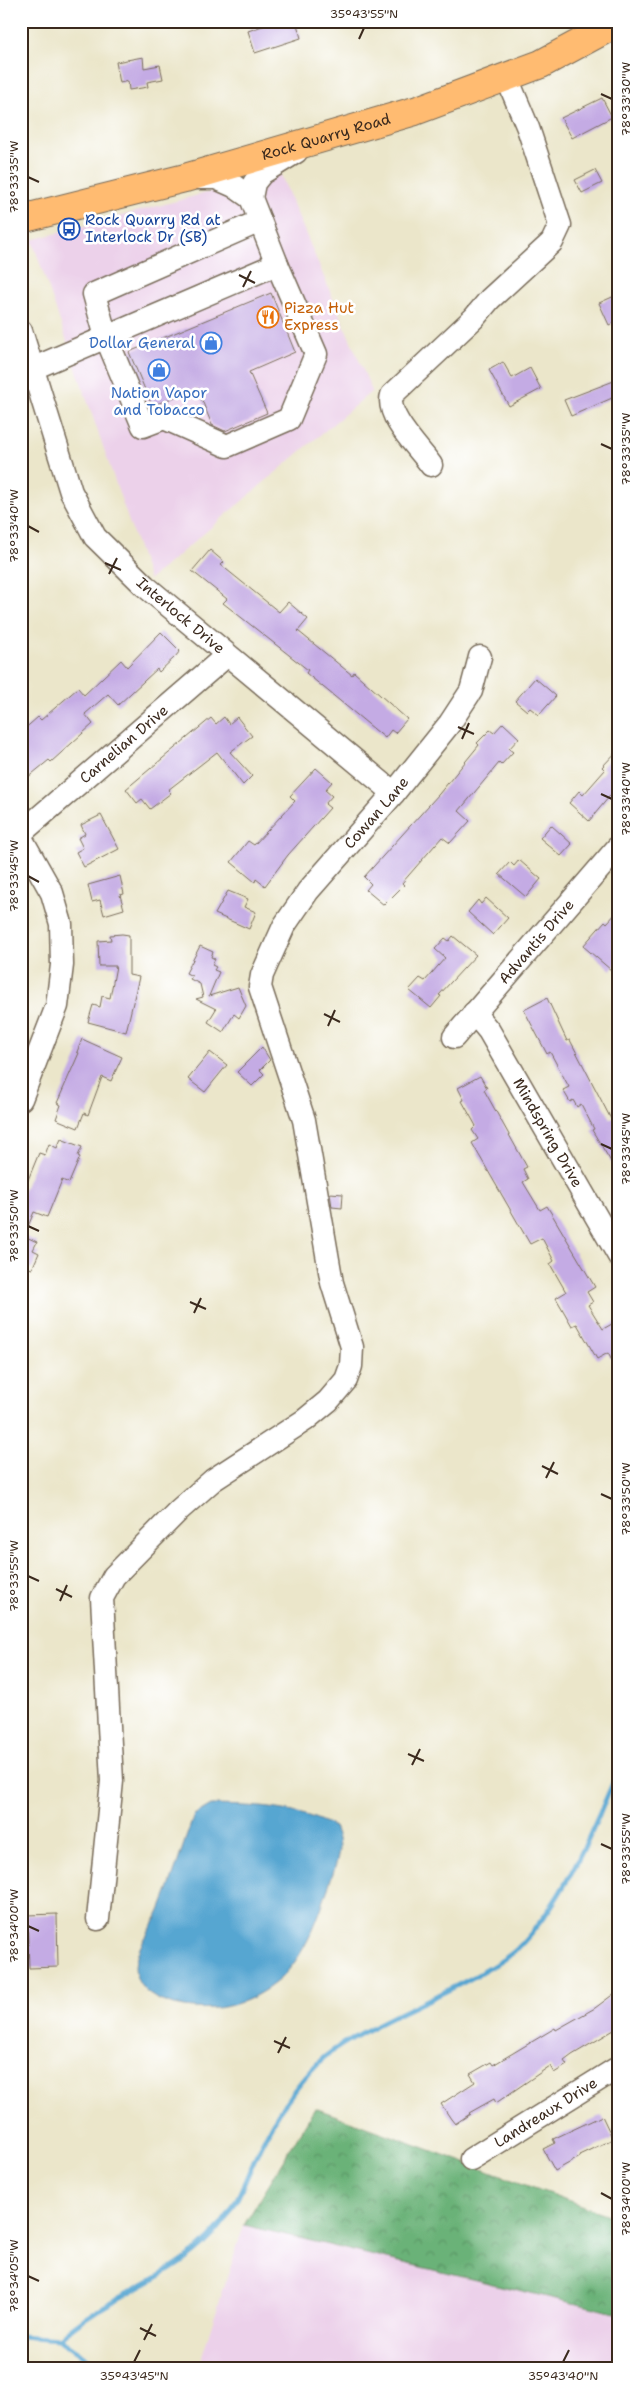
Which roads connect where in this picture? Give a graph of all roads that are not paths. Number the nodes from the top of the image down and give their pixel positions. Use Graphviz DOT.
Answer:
graph roads {
  1 [pos="619,22"];
  2 [pos="506,78"];
  3 [pos="328,135"];
  4 [pos="185,178"];
  5 [pos="251,198"];
  6 [pos="21,219"];
  7 [pos="260,220"];
  8 [pos="277,264"];
  9 [pos="21,331"];
  10 [pos="106,337"];
  11 [pos="34,368"];
  12 [pos="431,465"];
  13 [pos="226,656"];
  14 [pos="480,657"];
  15 [pos="394,793"];
  16 [pos="21,832"];
  17 [pos="21,838"];
  18 [pos="619,846"];
  19 [pos="474,1013"];
  20 [pos="454,1037"];
  21 [pos="21,1099"];
  22 [pos="619,1256"];
  23 [pos="98,1919"];
  24 [pos="619,2067"];
  25 [pos="471,2159"];
  1 -- 2 [label="main road, Rock Quarry Road"];
  2 -- 3 [label="main road, Rock Quarry Road"];
  2 -- 12 [label="street"];
  3 -- 4 [label="main road, Rock Quarry Road"];
  3 -- 5 [label="street"];
  4 -- 5 [label="street"];
  4 -- 6 [label="main road, Rock Quarry Road"];
  5 -- 7 [label="street"];
  7 -- 8 [label="street"];
  7 -- 10 [label="street"];
  8 -- 10 [label="street"];
  8 -- 10 [label="street"];
  9 -- 11 [label="street, Interlock Drive"];
  10 -- 11 [label="street"];
  11 -- 13 [label="street, Interlock Drive"];
  13 -- 15 [label="street, Interlock Drive"];
  13 -- 16 [label="street, Carnelian Drive"];
  14 -- 15 [label="street, Cowan Lane"];
  15 -- 23 [label="street, Cowan Lane"];
  17 -- 21 [label="street"];
  18 -- 19 [label="street, Advantis Drive"];
  19 -- 20 [label="street, Advantis Drive"];
  19 -- 22 [label="street, Mindspring Drive"];
  24 -- 25 [label="street, Landreaux Drive"];
}
